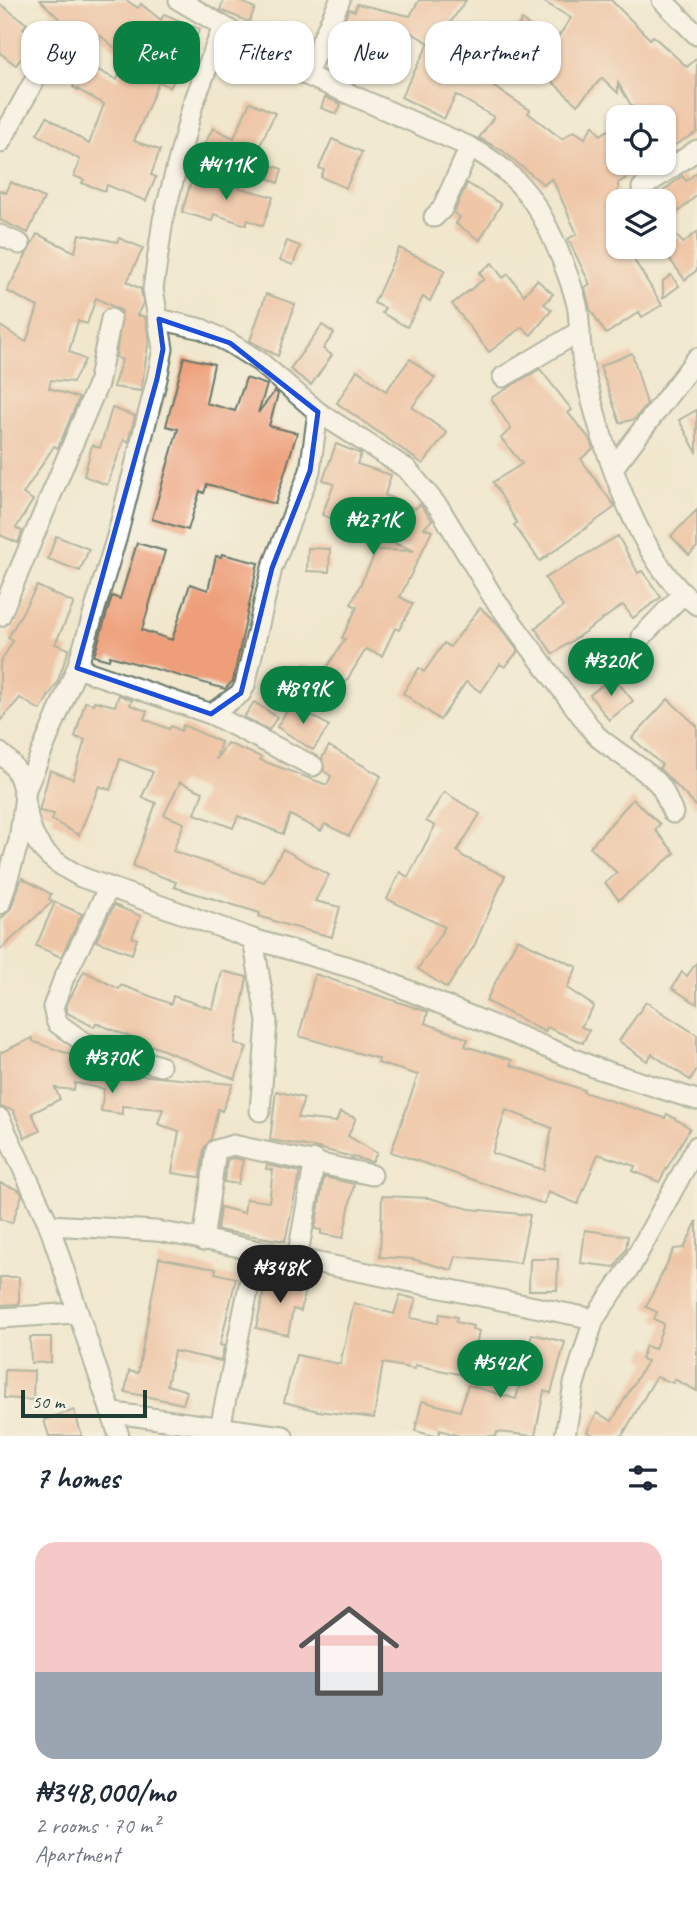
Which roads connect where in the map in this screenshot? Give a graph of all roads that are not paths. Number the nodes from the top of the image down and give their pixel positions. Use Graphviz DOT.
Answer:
graph roads {
  1 [pos="179,0"];
  2 [pos="340,0"];
  3 [pos="662,0"];
  4 [pos="207,8"];
  5 [pos="697,35"];
  6 [pos="214,50"];
  7 [pos="314,57"];
  8 [pos="314,79"];
  9 [pos="32,84"];
  10 [pos="0,143"];
  11 [pos="470,147"];
  12 [pos="697,150"];
  13 [pos="642,188"];
  14 [pos="434,217"];
  15 [pos="0,235"];
  16 [pos="20,244"];
  17 [pos="111,319"];
  18 [pos="159,319"];
  19 [pos="580,331"];
  20 [pos="697,358"];
  21 [pos="503,377"];
  22 [pos="318,412"];
  23 [pos="613,468"];
  24 [pos="690,600"];
  25 [pos="0,616"];
  26 [pos="642,636"];
  27 [pos="77,668"];
  28 [pos="211,714"];
  29 [pos="0,753"];
  30 [pos="313,766"];
  31 [pos="26,789"];
  32 [pos="673,813"];
  33 [pos="109,887"];
  34 [pos="0,904"];
  35 [pos="253,939"];
  36 [pos="160,1066"];
  37 [pos="697,1100"];
  38 [pos="260,1111"];
  39 [pos="0,1119"];
  40 [pos="697,1146"];
  41 [pos="9,1159"];
  42 [pos="315,1160"];
  43 [pos="372,1175"];
  44 [pos="49,1225"];
  45 [pos="203,1241"];
  46 [pos="256,1251"];
  47 [pos="297,1259"];
  48 [pos="76,1313"];
  49 [pos="0,1318"];
  50 [pos="594,1320"];
  51 [pos="114,1413"];
  52 [pos="220,1427"];
  53 [pos="119,1436"];
  54 [pos="283,1436"];
  55 [pos="565,1436"];
  1 -- 4 [label="street"];
  2 -- 7 [label="street"];
  3 -- 5 [label="street"];
  6 -- 18 [label="street"];
  8 -- 11 [label="street"];
  9 -- 10 [label="street"];
  11 -- 14 [label="street"];
  11 -- 19 [label="street"];
  12 -- 13 [label="street"];
  15 -- 16 [label="street"];
  17 -- 25 [label="street"];
  18 -- 22 [label="street"];
  18 -- 27 [label="street"];
  19 -- 21 [label="street"];
  19 -- 23 [label="street"];
  20 -- 23 [label="street"];
  22 -- 28 [label="street"];
  22 -- 32 [label="street"];
  23 -- 24 [label="street"];
  24 -- 26 [label="street"];
  27 -- 28 [label="street"];
  27 -- 31 [label="street"];
  28 -- 30 [label="street"];
  29 -- 31 [label="street"];
  31 -- 33 [label="street"];
  31 -- 34 [label="street"];
  33 -- 35 [label="street"];
  33 -- 36 [label="street"];
  35 -- 37 [label="street"];
  35 -- 38 [label="street"];
  39 -- 41 [label="street"];
  40 -- 50 [label="street"];
  41 -- 44 [label="street"];
  42 -- 43 [label="street"];
  42 -- 45 [label="street"];
  42 -- 47 [label="street"];
  44 -- 45 [label="street"];
  44 -- 48 [label="street"];
  45 -- 46 [label="street"];
  46 -- 47 [label="street"];
  46 -- 52 [label="street"];
  47 -- 50 [label="street"];
  48 -- 49 [label="street"];
  48 -- 51 [label="street"];
  50 -- 55 [label="street"];
  51 -- 52 [label="street"];
  51 -- 53 [label="street"];
  52 -- 54 [label="street"];
}
